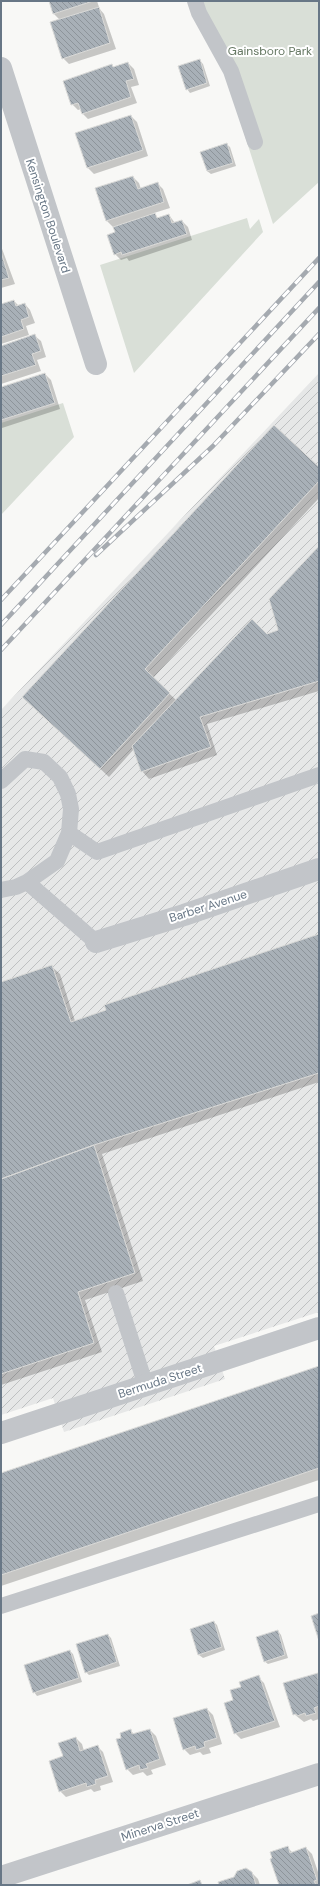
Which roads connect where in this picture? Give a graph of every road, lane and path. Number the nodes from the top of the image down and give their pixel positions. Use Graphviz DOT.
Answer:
graph roads {
  1 [pos="196,1"];
  2 [pos="1,68"];
  3 [pos="255,142"];
  4 [pos="96,364"];
  5 [pos="319,774"];
  6 [pos="1,781"];
  7 [pos="69,833"];
  8 [pos="319,869"];
  9 [pos="27,882"];
  10 [pos="1,890"];
  11 [pos="96,942"];
  12 [pos="116,1294"];
  13 [pos="319,1328"];
  14 [pos="146,1386"];
  15 [pos="1,1433"];
  16 [pos="319,1504"];
  17 [pos="1,1606"];
  18 [pos="319,1774"];
  19 [pos="1,1877"];
  1 -- 3 [label="lane"];
  2 -- 4 [label="street, Kensington Boulevard"];
  5 -- 7 [label="lane"];
  6 -- 7 [label="lane"];
  7 -- 9 [label="lane"];
  8 -- 11 [label="street, Barber Avenue"];
  9 -- 10 [label="lane"];
  9 -- 11 [label="lane"];
  12 -- 14 [label="lane"];
  13 -- 14 [label="street, Bermuda Street"];
  14 -- 15 [label="street, Bermuda Street"];
  16 -- 17 [label="lane"];
  18 -- 19 [label="street, Minerva Street"];
}
